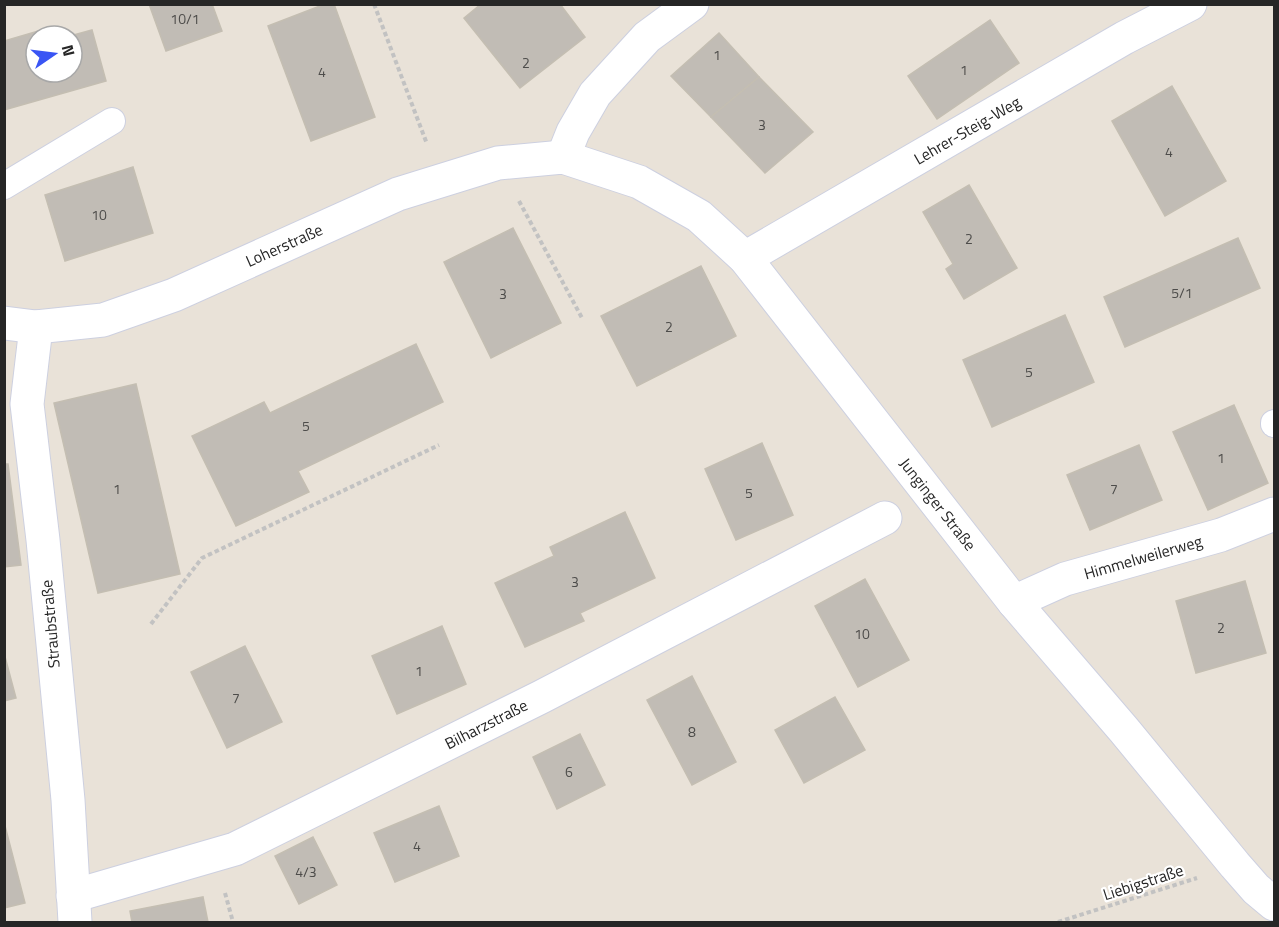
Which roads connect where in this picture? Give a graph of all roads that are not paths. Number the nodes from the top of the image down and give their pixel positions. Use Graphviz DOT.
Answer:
graph roads {
  1 [pos="692,4"];
  2 [pos="1190,4"];
  3 [pos="112,121"];
  4 [pos="563,158"];
  5 [pos="4,186"];
  6 [pos="745,258"];
  7 [pos="20,325"];
  8 [pos="1275,514"];
  9 [pos="885,518"];
  10 [pos="1014,602"];
  11 [pos="1275,904"];
  12 [pos="74,909"];
  1 -- 4 [label="street"];
  2 -- 6 [label="street, Lehrer-Steig-Weg"];
  3 -- 5 [label="lane"];
  4 -- 6 [label="street, Junginger Straße"];
  4 -- 7 [label="street, Loherstraße"];
  6 -- 10 [label="street, Junginger Straße"];
  7 -- 12 [label="street, Straubstraße"];
  8 -- 10 [label="street, Himmelweilerweg"];
  9 -- 12 [label="street, Bilharzstraße"];
  10 -- 11 [label="street, Junginger Straße"];
}
